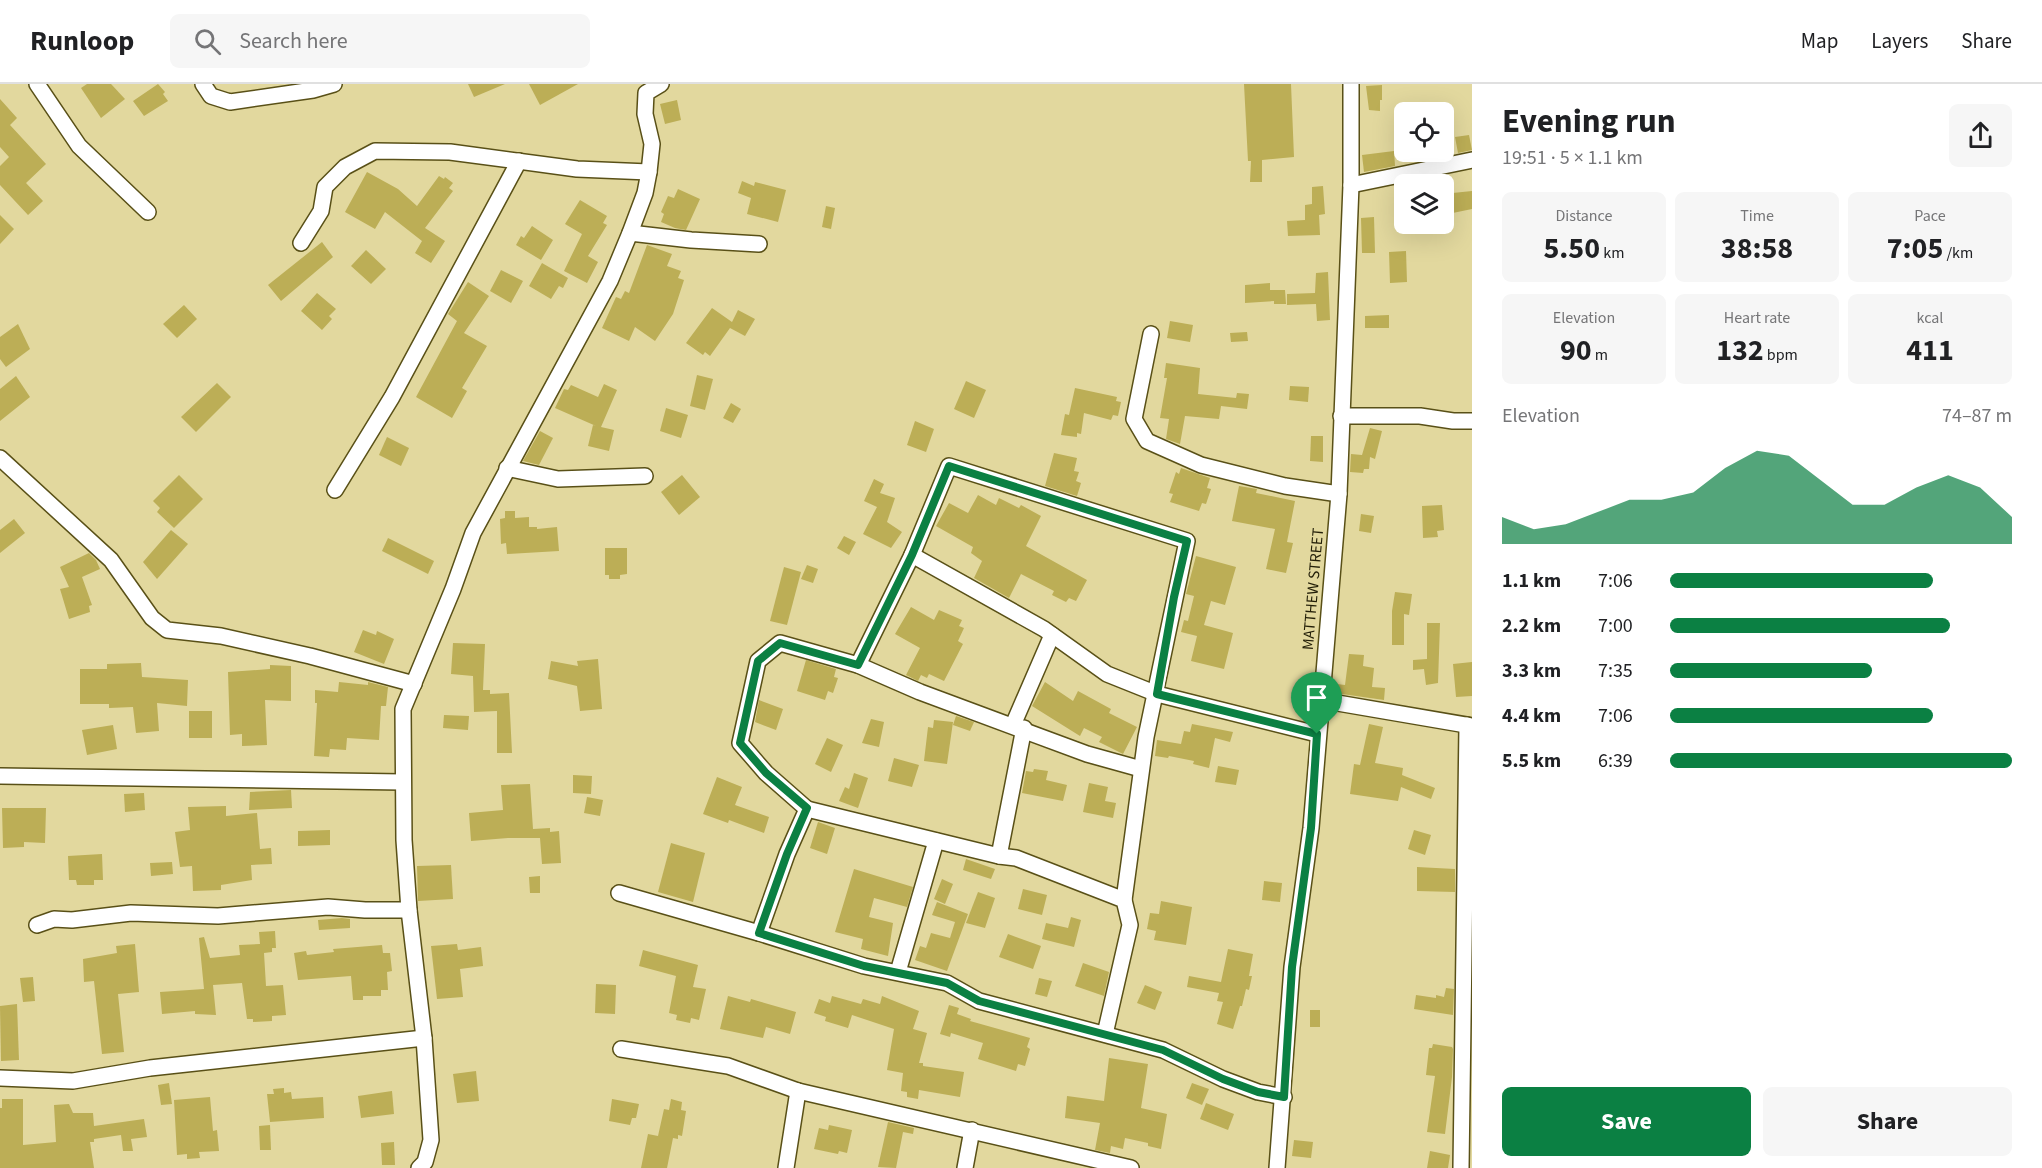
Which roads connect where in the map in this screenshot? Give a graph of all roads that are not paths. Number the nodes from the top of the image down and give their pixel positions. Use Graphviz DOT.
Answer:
graph roads {
  1 [pos="37,84"];
  2 [pos="203,84"];
  3 [pos="334,84"];
  4 [pos="661,84"];
  5 [pos="1351,84"];
  6 [pos="1472,160"];
  7 [pos="519,161"];
  8 [pos="649,172"];
  9 [pos="1351,185"];
  10 [pos="148,212"];
  11 [pos="630,232"];
  12 [pos="301,243"];
  13 [pos="759,244"];
  14 [pos="1150,334"];
  15 [pos="1341,416"];
  16 [pos="1472,421"];
  17 [pos="0,458"];
  18 [pos="507,468"];
  19 [pos="645,476"];
  20 [pos="335,490"];
  21 [pos="1339,494"];
  22 [pos="912,555"];
  23 [pos="1052,635"];
  24 [pos="858,665"];
  25 [pos="414,684"];
  26 [pos="1157,694"];
  27 [pos="1320,700"];
  28 [pos="1470,725"];
  29 [pos="1018,726"];
  30 [pos="1317,734"];
  31 [pos="1141,769"];
  32 [pos="0,776"];
  33 [pos="402,782"];
  34 [pos="807,808"];
  35 [pos="936,841"];
  36 [pos="999,856"];
  37 [pos="619,893"];
  38 [pos="1124,900"];
  39 [pos="409,910"];
  40 [pos="37,925"];
  41 [pos="759,933"];
  42 [pos="898,972"];
  43 [pos="1106,1034"];
  44 [pos="424,1038"];
  45 [pos="621,1049"];
  46 [pos="0,1078"];
  47 [pos="798,1091"];
  48 [pos="1284,1097"];
  49 [pos="972,1130"];
  50 [pos="1125,1167"];
  51 [pos="419,1168"];
  52 [pos="786,1168"];
  53 [pos="965,1168"];
  54 [pos="1277,1168"];
  55 [pos="1461,1168"];
  1 -- 10 [label="street"];
  2 -- 3 [label="street"];
  4 -- 8 [label="street"];
  5 -- 9 [label="street, MATTHEW STREET"];
  6 -- 9 [label="street"];
  7 -- 8 [label="street"];
  7 -- 12 [label="street"];
  7 -- 20 [label="street"];
  8 -- 11 [label="street"];
  9 -- 15 [label="street, MATTHEW STREET"];
  11 -- 13 [label="street"];
  11 -- 18 [label="street"];
  14 -- 21 [label="street"];
  15 -- 16 [label="street"];
  15 -- 21 [label="street, MATTHEW STREET"];
  17 -- 25 [label="street"];
  18 -- 19 [label="street"];
  18 -- 25 [label="street"];
  21 -- 27 [label="street, MATTHEW STREET"];
  22 -- 23 [label="street"];
  22 -- 24 [label="street"];
  22 -- 26 [label="street"];
  23 -- 26 [label="street"];
  23 -- 29 [label="street"];
  24 -- 29 [label="street"];
  24 -- 34 [label="street"];
  25 -- 33 [label="street"];
  26 -- 30 [label="street"];
  26 -- 31 [label="street"];
  27 -- 28 [label="street"];
  27 -- 30 [label="street, MATTHEW STREET"];
  28 -- 55 [label="street"];
  29 -- 31 [label="street"];
  29 -- 36 [label="street"];
  30 -- 48 [label="street, MATTHEW STREET"];
  31 -- 38 [label="street"];
  32 -- 33 [label="street"];
  33 -- 39 [label="street"];
  34 -- 35 [label="street"];
  34 -- 41 [label="street"];
  35 -- 36 [label="street"];
  35 -- 42 [label="street"];
  36 -- 38 [label="street"];
  37 -- 41 [label="street"];
  38 -- 43 [label="street"];
  39 -- 40 [label="street"];
  39 -- 44 [label="street"];
  41 -- 42 [label="street"];
  42 -- 43 [label="street"];
  43 -- 48 [label="street"];
  44 -- 46 [label="street"];
  44 -- 51 [label="street"];
  45 -- 47 [label="street"];
  47 -- 49 [label="street"];
  47 -- 52 [label="street"];
  48 -- 54 [label="street, MATTHEW STREET"];
  49 -- 50 [label="street"];
  49 -- 53 [label="street"];
}
